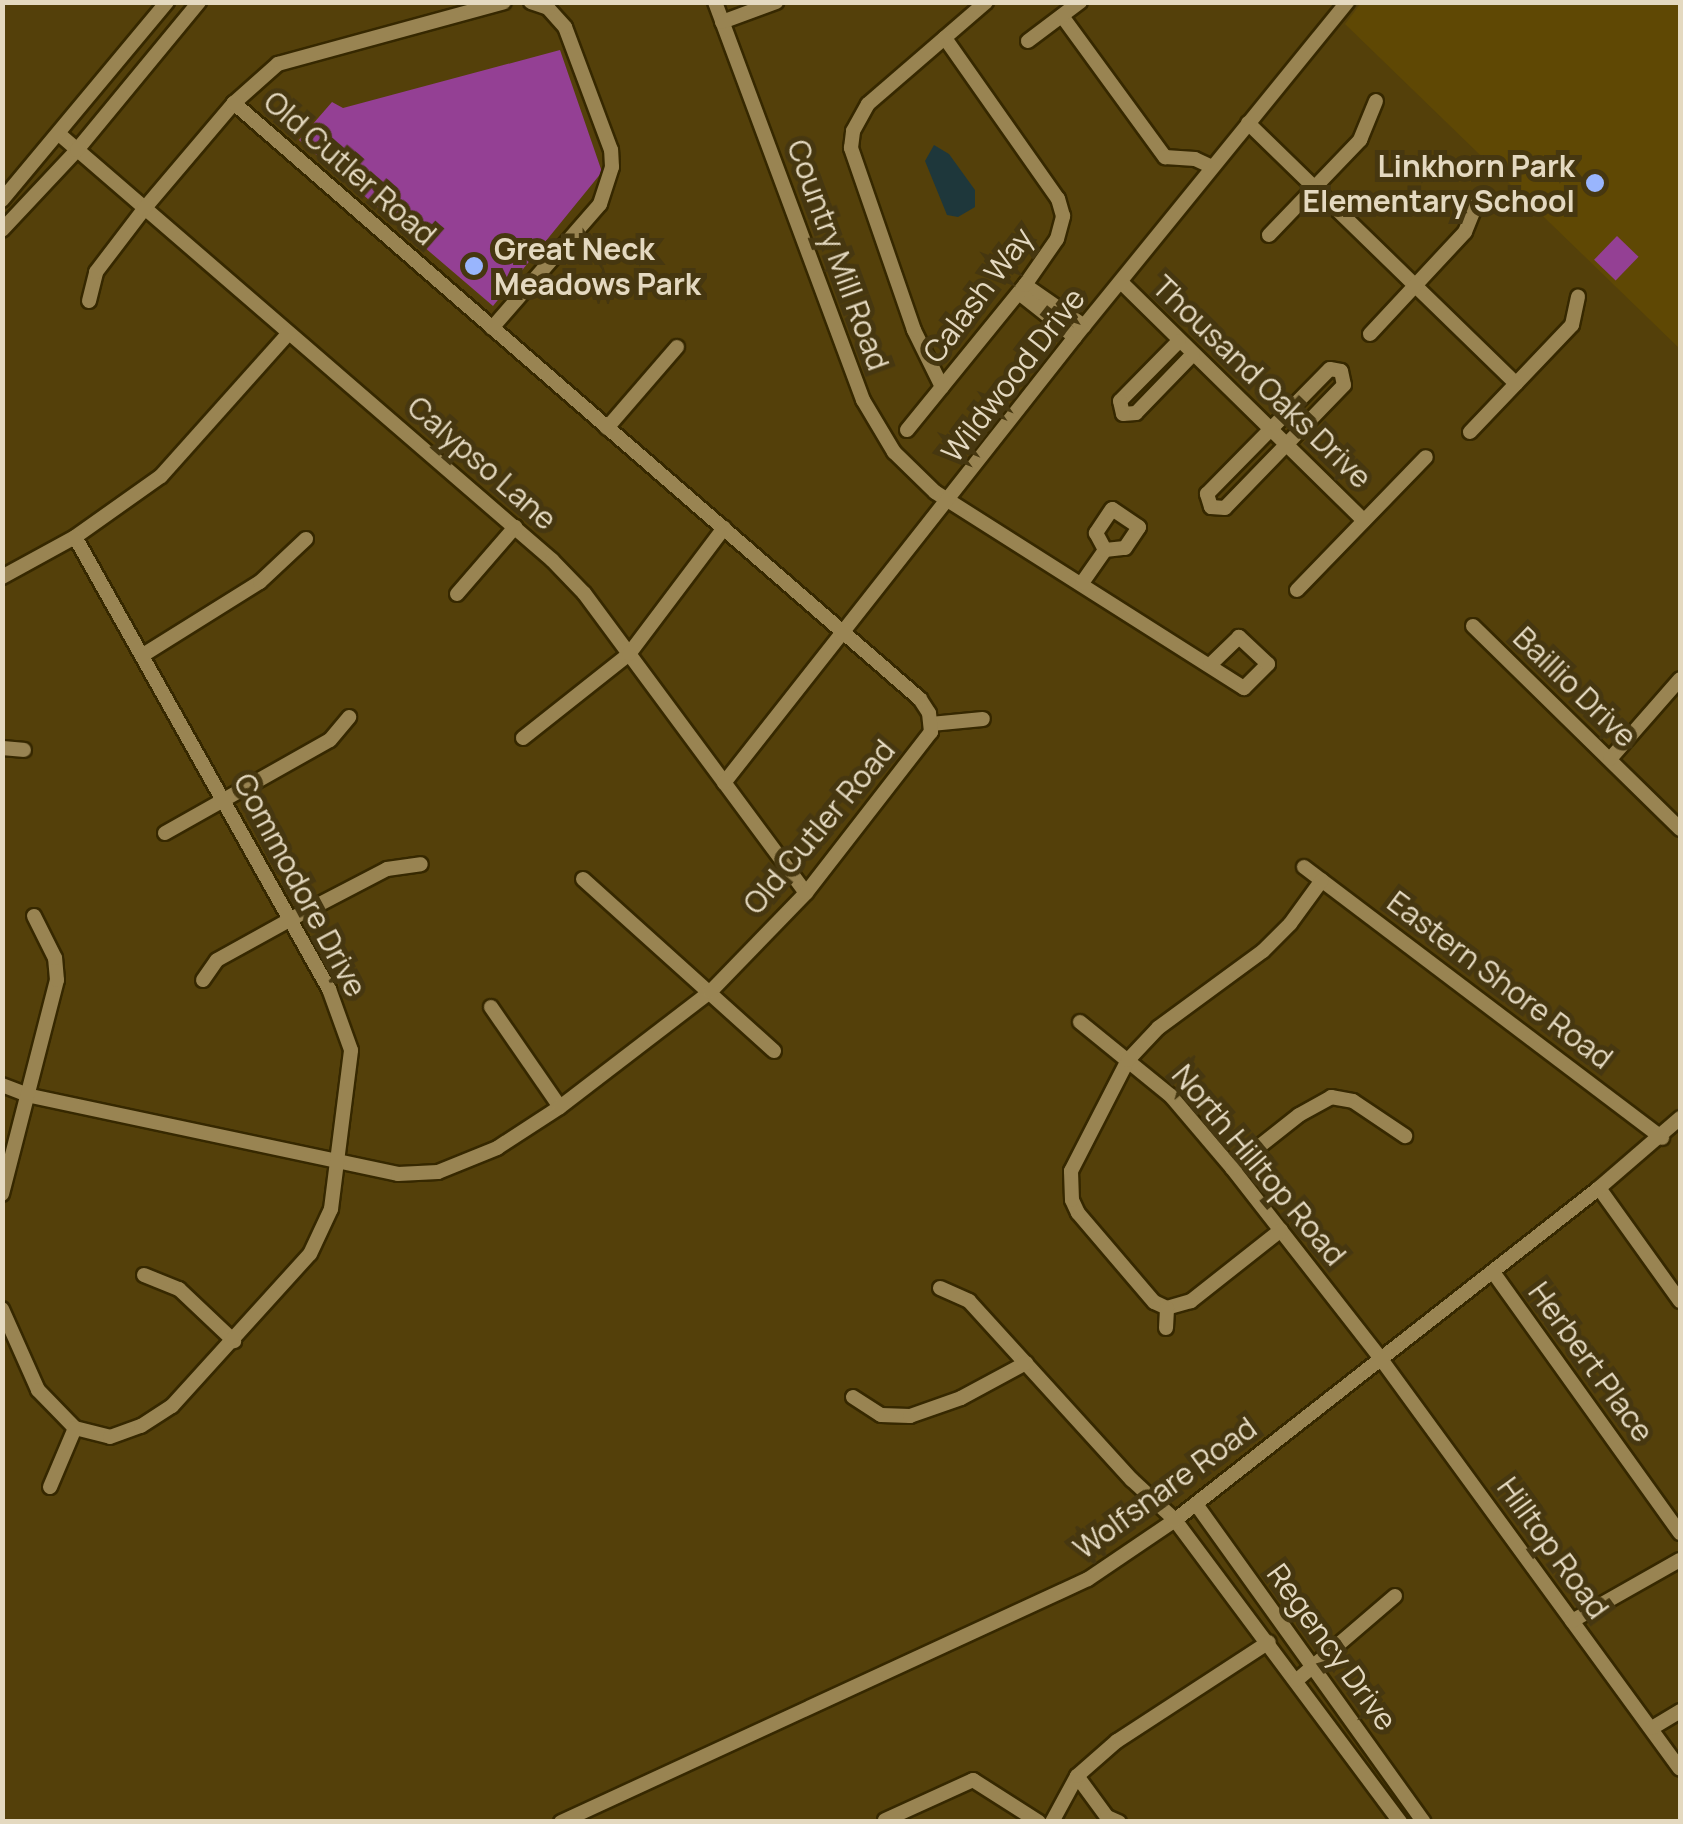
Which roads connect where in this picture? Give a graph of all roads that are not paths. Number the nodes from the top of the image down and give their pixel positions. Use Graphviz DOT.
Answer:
graph roads {
  1 [pos="167,2"];
  2 [pos="199,2"];
  3 [pos="504,2"];
  4 [pos="531,2"];
  5 [pos="716,2"];
  6 [pos="776,2"];
  7 [pos="986,2"];
  8 [pos="1080,2"];
  9 [pos="1347,2"];
  10 [pos="1062,16"];
  11 [pos="722,22"];
  12 [pos="945,38"];
  13 [pos="1028,41"];
  14 [pos="1376,101"];
  15 [pos="234,103"];
  16 [pos="1248,124"];
  17 [pos="58,134"];
  18 [pos="78,150"];
  19 [pos="1212,168"];
  20 [pos="1316,187"];
  21 [pos="1479,198"];
  22 [pos="2,200"];
  23 [pos="144,209"];
  24 [pos="2,230"];
  25 [pos="1270,235"];
  26 [pos="1122,283"];
  27 [pos="1417,285"];
  28 [pos="1022,289"];
  29 [pos="1578,297"];
  30 [pos="89,302"];
  31 [pos="492,328"];
  32 [pos="1079,332"];
  33 [pos="288,334"];
  34 [pos="1370,334"];
  35 [pos="1180,341"];
  36 [pos="677,347"];
  37 [pos="1193,354"];
  38 [pos="1516,384"];
  39 [pos="942,387"];
  40 [pos="607,428"];
  41 [pos="1271,429"];
  42 [pos="908,430"];
  43 [pos="1470,432"];
  44 [pos="1287,444"];
  45 [pos="1426,457"];
  46 [pos="948,501"];
  47 [pos="1364,521"];
  48 [pos="515,528"];
  49 [pos="724,528"];
  50 [pos="75,538"];
  51 [pos="306,539"];
  52 [pos="1105,550"];
  53 [pos="2,577"];
  54 [pos="1082,582"];
  55 [pos="1297,590"];
  56 [pos="457,594"];
  57 [pos="1474,626"];
  58 [pos="843,632"];
  59 [pos="629,654"];
  60 [pos="144,655"];
  61 [pos="1210,665"];
  62 [pos="1680,679"];
  63 [pos="349,717"];
  64 [pos="983,719"];
  65 [pos="931,724"];
  66 [pos="523,738"];
  67 [pos="2,748"];
  68 [pos="24,750"];
  69 [pos="1610,759"];
  70 [pos="724,783"];
  71 [pos="224,800"];
  72 [pos="1680,830"];
  73 [pos="165,834"];
  74 [pos="422,864"];
  75 [pos="1304,867"];
  76 [pos="583,879"];
  77 [pos="1322,880"];
  78 [pos="806,894"];
  79 [pos="34,916"];
  80 [pos="290,919"];
  81 [pos="203,980"];
  82 [pos="710,992"];
  83 [pos="491,1007"];
  84 [pos="1080,1022"];
  85 [pos="774,1050"];
  86 [pos="1128,1060"];
  87 [pos="2,1085"];
  88 [pos="31,1096"];
  89 [pos="560,1107"];
  90 [pos="1680,1118"];
  91 [pos="1404,1136"];
  92 [pos="1662,1138"];
  93 [pos="340,1162"];
  94 [pos="1232,1168"];
  95 [pos="1599,1188"];
  96 [pos="2,1194"];
  97 [pos="1281,1230"];
  98 [pos="1493,1272"];
  99 [pos="144,1275"];
  100 [pos="940,1288"];
  101 [pos="1680,1300"];
  102 [pos="1167,1308"];
  103 [pos="2,1309"];
  104 [pos="1166,1328"];
  105 [pos="234,1341"];
  106 [pos="1381,1359"];
  107 [pos="1026,1364"];
  108 [pos="853,1397"];
  109 [pos="75,1428"];
  110 [pos="50,1486"];
  111 [pos="1196,1504"];
  112 [pos="1175,1520"];
  113 [pos="1680,1533"];
  114 [pos="1680,1560"];
  115 [pos="1395,1596"];
  116 [pos="1278,1618"];
  117 [pos="1572,1622"];
  118 [pos="1265,1636"];
  119 [pos="1314,1668"];
  120 [pos="1296,1680"];
  121 [pos="1680,1711"];
  122 [pos="1652,1728"];
  123 [pos="1680,1768"];
  124 [pos="1077,1776"];
  125 [pos="1400,1788"];
  126 [pos="1384,1799"];
  127 [pos="886,1820"];
  128 [pos="562,1822"];
  129 [pos="1039,1822"];
  130 [pos="1052,1822"];
  131 [pos="1119,1822"];
  132 [pos="1400,1822"];
  133 [pos="1424,1822"];
  1 -- 17 [label="street"];
  2 -- 18 [label="street"];
  3 -- 15 [label="street"];
  4 -- 31 [label="street"];
  5 -- 11 [label="street, Country Mill Road"];
  6 -- 11 [label="street"];
  7 -- 12 [label="street"];
  8 -- 10 [label="street"];
  9 -- 16 [label="street, Wildwood Drive"];
  10 -- 13 [label="street"];
  10 -- 19 [label="street"];
  11 -- 46 [label="street, Country Mill Road"];
  12 -- 28 [label="street, Calash Way"];
  12 -- 39 [label="street"];
  14 -- 20 [label="street"];
  15 -- 23 [label="street"];
  15 -- 31 [label="street, Old Cutler Road"];
  16 -- 19 [label="street, Wildwood Drive"];
  16 -- 20 [label="street"];
  17 -- 18 [label="street, Calypso Lane"];
  17 -- 22 [label="street"];
  18 -- 23 [label="street, Calypso Lane"];
  18 -- 24 [label="street"];
  19 -- 26 [label="street, Wildwood Drive"];
  20 -- 25 [label="street"];
  20 -- 27 [label="street"];
  21 -- 27 [label="street"];
  23 -- 30 [label="street"];
  23 -- 33 [label="street, Calypso Lane"];
  26 -- 32 [label="street, Wildwood Drive"];
  26 -- 35 [label="street, Thousand Oaks Drive"];
  27 -- 34 [label="street"];
  27 -- 38 [label="street"];
  28 -- 32 [label="street"];
  28 -- 39 [label="street, Calash Way"];
  29 -- 38 [label="street"];
  31 -- 40 [label="street, Old Cutler Road"];
  32 -- 46 [label="street, Wildwood Drive"];
  33 -- 48 [label="street, Calypso Lane"];
  33 -- 50 [label="street"];
  35 -- 37 [label="street, Thousand Oaks Drive"];
  35 -- 37 [label="street"];
  36 -- 40 [label="street"];
  37 -- 41 [label="street, Thousand Oaks Drive"];
  38 -- 43 [label="street"];
  39 -- 42 [label="street, Calash Way"];
  40 -- 49 [label="street, Old Cutler Road"];
  41 -- 44 [label="street, Thousand Oaks Drive"];
  41 -- 44 [label="street"];
  41 -- 44 [label="street"];
  44 -- 47 [label="street, Thousand Oaks Drive"];
  45 -- 47 [label="street"];
  46 -- 54 [label="street, Country Mill Road"];
  46 -- 58 [label="street, Wildwood Drive"];
  47 -- 55 [label="street"];
  48 -- 56 [label="street"];
  48 -- 59 [label="street, Calypso Lane"];
  49 -- 58 [label="street, Old Cutler Road"];
  49 -- 59 [label="street"];
  50 -- 53 [label="street"];
  50 -- 60 [label="street, Commodore Drive"];
  51 -- 60 [label="street"];
  52 -- 54 [label="street"];
  54 -- 61 [label="street, Country Mill Road"];
  57 -- 69 [label="street, Baillio Drive"];
  58 -- 65 [label="street, Old Cutler Road"];
  58 -- 70 [label="street, Wildwood Drive"];
  59 -- 66 [label="street"];
  59 -- 70 [label="street, Calypso Lane"];
  60 -- 71 [label="street, Commodore Drive"];
  62 -- 69 [label="street"];
  63 -- 71 [label="street"];
  64 -- 65 [label="street"];
  65 -- 78 [label="street, Old Cutler Road"];
  67 -- 68 [label="street"];
  69 -- 72 [label="street, Baillio Drive"];
  70 -- 78 [label="street, Calypso Lane"];
  71 -- 73 [label="street"];
  71 -- 80 [label="street, Commodore Drive"];
  74 -- 80 [label="street"];
  75 -- 77 [label="street, Eastern Shore Road"];
  76 -- 82 [label="street"];
  77 -- 86 [label="street"];
  77 -- 92 [label="street, Eastern Shore Road"];
  78 -- 82 [label="street, Old Cutler Road"];
  79 -- 88 [label="street"];
  80 -- 81 [label="street"];
  80 -- 93 [label="street, Commodore Drive"];
  82 -- 85 [label="street"];
  82 -- 89 [label="street, Old Cutler Road"];
  83 -- 89 [label="street"];
  84 -- 86 [label="street, North Hilltop Road"];
  86 -- 94 [label="street, North Hilltop Road"];
  86 -- 102 [label="street"];
  87 -- 88 [label="street, Old Cutler Road"];
  88 -- 93 [label="street, Old Cutler Road"];
  88 -- 96 [label="street"];
  89 -- 93 [label="street, Old Cutler Road"];
  90 -- 92 [label="street, Wolfsnare Road"];
  91 -- 94 [label="street"];
  92 -- 95 [label="street, Wolfsnare Road"];
  93 -- 105 [label="street, Commodore Drive"];
  94 -- 97 [label="street, North Hilltop Road"];
  95 -- 98 [label="street, Wolfsnare Road"];
  95 -- 101 [label="street"];
  97 -- 102 [label="street"];
  97 -- 106 [label="street, North Hilltop Road"];
  98 -- 106 [label="street, Wolfsnare Road"];
  98 -- 113 [label="street, Herbert Place"];
  99 -- 105 [label="street"];
  100 -- 107 [label="street, Regency Drive"];
  102 -- 104 [label="street"];
  103 -- 109 [label="street"];
  105 -- 109 [label="street, Commodore Drive"];
  106 -- 111 [label="street, Wolfsnare Road"];
  106 -- 117 [label="street, Hilltop Road"];
  107 -- 108 [label="street"];
  107 -- 112 [label="street, Regency Drive"];
  109 -- 110 [label="street"];
  111 -- 112 [label="street, Wolfsnare Road"];
  111 -- 116 [label="street, Regency Drive"];
  112 -- 118 [label="street, Regency Drive"];
  112 -- 128 [label="street, Wolfsnare Road"];
  114 -- 117 [label="street"];
  115 -- 119 [label="street"];
  116 -- 118 [label="street"];
  116 -- 119 [label="street, Regency Drive"];
  117 -- 122 [label="street, Hilltop Road"];
  118 -- 120 [label="street, Regency Drive"];
  118 -- 124 [label="street"];
  119 -- 120 [label="street"];
  119 -- 125 [label="street, Regency Drive"];
  120 -- 126 [label="street, Regency Drive"];
  121 -- 122 [label="street"];
  122 -- 123 [label="street, Hilltop Road"];
  124 -- 130 [label="street"];
  124 -- 131 [label="street"];
  125 -- 126 [label="street"];
  125 -- 133 [label="street, Regency Drive"];
  126 -- 132 [label="street, Regency Drive"];
  127 -- 129 [label="street"];
}
